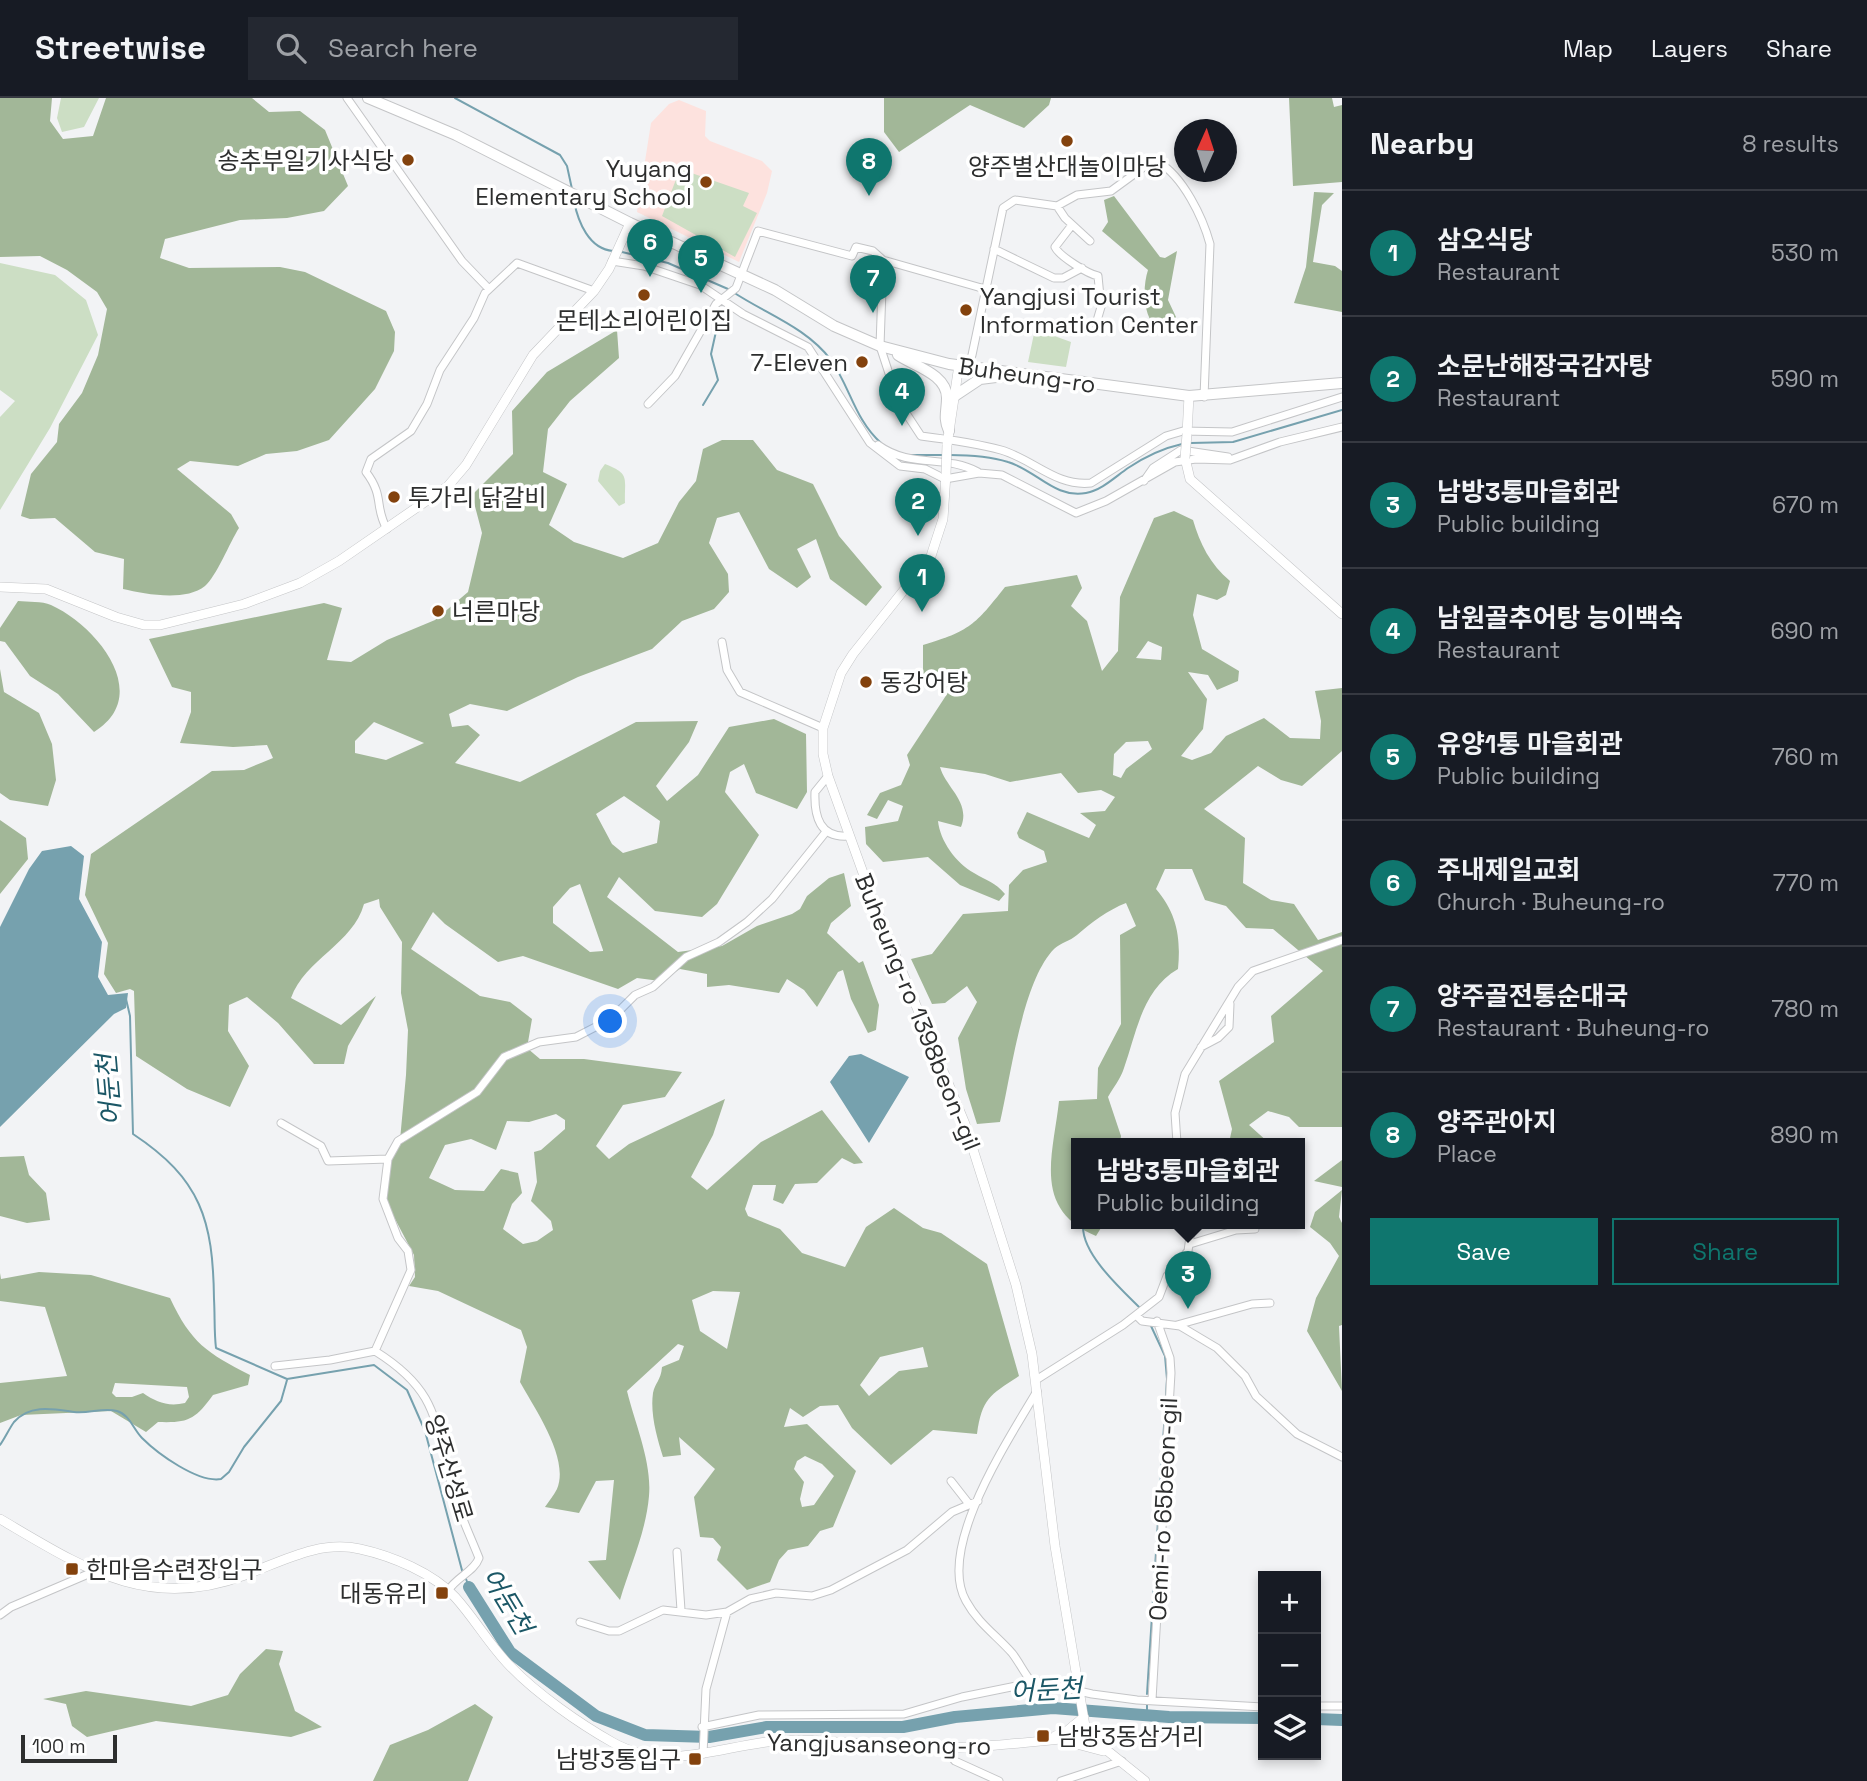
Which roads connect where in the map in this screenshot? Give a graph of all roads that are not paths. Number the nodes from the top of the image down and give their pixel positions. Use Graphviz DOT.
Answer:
graph roads {
  1 [pos="347,98"];
  2 [pos="368,98"];
  3 [pos="1058,206"];
  4 [pos="630,223"];
  5 [pos="1072,225"];
  6 [pos="1090,241"];
  7 [pos="994,249"];
  8 [pos="613,259"];
  9 [pos="883,260"];
  10 [pos="1082,268"];
  11 [pos="741,273"];
  12 [pos="489,289"];
  13 [pos="985,289"];
  14 [pos="594,291"];
  15 [pos="723,298"];
  16 [pos="1096,324"];
  17 [pos="885,348"];
  18 [pos="959,366"];
  19 [pos="1022,374"];
  20 [pos="1342,383"];
  21 [pos="953,397"];
  22 [pos="1189,397"];
  23 [pos="1205,397"];
  24 [pos="1342,397"];
  25 [pos="648,404"];
  26 [pos="1342,427"];
  27 [pos="1187,433"];
  28 [pos="948,438"];
  29 [pos="869,441"];
  30 [pos="1235,459"];
  31 [pos="1185,460"];
  32 [pos="979,472"];
  33 [pos="945,477"];
  34 [pos="1144,481"];
  35 [pos="387,529"];
  36 [pos="0,587"];
  37 [pos="1342,614"];
  38 [pos="722,642"];
  39 [pos="823,728"];
  40 [pos="828,776"];
  41 [pos="825,832"];
  42 [pos="848,836"];
  43 [pos="1342,940"];
  44 [pos="1230,1001"];
  45 [pos="1200,1047"];
  46 [pos="281,1123"];
  47 [pos="1177,1138"];
  48 [pos="388,1159"];
  49 [pos="1191,1229"];
  50 [pos="1255,1229"];
  51 [pos="1190,1244"];
  52 [pos="1270,1303"];
  53 [pos="1141,1312"];
  54 [pos="1151,1321"];
  55 [pos="1177,1326"];
  56 [pos="375,1351"];
  57 [pos="275,1366"];
  58 [pos="1036,1380"];
  59 [pos="1037,1390"];
  60 [pos="1342,1457"];
  61 [pos="951,1481"];
  62 [pos="974,1504"];
  63 [pos="0,1519"];
  64 [pos="677,1552"];
  65 [pos="93,1572"];
  66 [pos="448,1591"];
  67 [pos="681,1610"];
  68 [pos="727,1612"];
  69 [pos="0,1615"];
  70 [pos="580,1622"];
  71 [pos="1030,1680"];
  72 [pos="1081,1692"];
  73 [pos="1152,1700"];
  74 [pos="1321,1706"];
  75 [pos="1342,1706"];
  76 [pos="1258,1707"];
  77 [pos="1083,1717"];
  78 [pos="702,1727"];
  79 [pos="1092,1737"];
  80 [pos="1043,1740"];
  81 [pos="944,1748"];
  82 [pos="703,1751"];
  83 [pos="1120,1759"];
  84 [pos="999,1781"];
  85 [pos="1061,1781"];
  86 [pos="1145,1781"];
  1 -- 12 [label="street"];
  2 -- 4 [label="main road, Buheung-ro"];
  3 -- 5 [label="street"];
  3 -- 7 [label="street"];
  3 -- 23 [label="street"];
  4 -- 8 [label="street"];
  4 -- 11 [label="main road, Buheung-ro"];
  5 -- 6 [label="street"];
  5 -- 10 [label="street"];
  7 -- 10 [label="street"];
  7 -- 13 [label="street"];
  8 -- 14 [label="street"];
  8 -- 15 [label="street"];
  9 -- 11 [label="street"];
  9 -- 13 [label="street"];
  9 -- 17 [label="street"];
  10 -- 16 [label="street"];
  11 -- 15 [label="street"];
  11 -- 17 [label="main road, Buheung-ro"];
  12 -- 14 [label="street"];
  12 -- 35 [label="street"];
  13 -- 18 [label="street"];
  14 -- 35 [label="street"];
  15 -- 25 [label="street"];
  15 -- 29 [label="street"];
  17 -- 18 [label="main road, Buheung-ro"];
  17 -- 28 [label="street"];
  17 -- 28 [label="main road"];
  18 -- 19 [label="main road, Buheung-ro"];
  18 -- 21 [label="street, Buheung-ro 1398beon-gil"];
  19 -- 21 [label="main road"];
  19 -- 22 [label="main road, Buheung-ro"];
  20 -- 23 [label="main road, Buheung-ro"];
  21 -- 28 [label="street, Buheung-ro 1398beon-gil"];
  22 -- 23 [label="main road, Buheung-ro"];
  22 -- 27 [label="street"];
  24 -- 27 [label="street"];
  26 -- 30 [label="street"];
  27 -- 28 [label="street"];
  27 -- 31 [label="street, bridge"];
  28 -- 33 [label="street, Buheung-ro 1398beon-gil, bridge"];
  29 -- 32 [label="street"];
  29 -- 33 [label="street"];
  30 -- 31 [label="street"];
  30 -- 34 [label="street"];
  31 -- 34 [label="street"];
  31 -- 37 [label="street"];
  32 -- 33 [label="street"];
  32 -- 34 [label="street"];
  33 -- 39 [label="street, Buheung-ro 1398beon-gil"];
  35 -- 36 [label="street"];
  38 -- 39 [label="street"];
  39 -- 40 [label="street, Buheung-ro 1398beon-gil"];
  40 -- 41 [label="street"];
  40 -- 42 [label="street, Buheung-ro 1398beon-gil"];
  41 -- 42 [label="street"];
  41 -- 48 [label="street"];
  42 -- 58 [label="street, Buheung-ro 1398beon-gil"];
  43 -- 44 [label="street"];
  44 -- 45 [label="street"];
  44 -- 45 [label="street"];
  45 -- 47 [label="street"];
  46 -- 48 [label="street"];
  48 -- 56 [label="street"];
  49 -- 51 [label="street"];
  50 -- 51 [label="street"];
  51 -- 53 [label="street"];
  52 -- 55 [label="street"];
  53 -- 54 [label="street"];
  53 -- 58 [label="street"];
  54 -- 55 [label="street"];
  54 -- 73 [label="street, Oemi-ro 65beon-gil"];
  55 -- 60 [label="street"];
  56 -- 57 [label="street"];
  56 -- 66 [label="street, 양주산성로"];
  58 -- 59 [label="street, Buheung-ro 1398beon-gil"];
  59 -- 62 [label="street"];
  59 -- 72 [label="street, Buheung-ro 1398beon-gil"];
  61 -- 62 [label="street"];
  62 -- 68 [label="street"];
  62 -- 71 [label="street"];
  63 -- 65 [label="street, Yangjusanseong-ro"];
  64 -- 67 [label="street"];
  65 -- 66 [label="street, Yangjusanseong-ro"];
  65 -- 69 [label="street"];
  66 -- 82 [label="street, Yangjusanseong-ro"];
  67 -- 68 [label="street"];
  67 -- 70 [label="street"];
  68 -- 78 [label="street"];
  71 -- 72 [label="street"];
  71 -- 78 [label="street"];
  72 -- 73 [label="street"];
  72 -- 77 [label="street, Buheung-ro 1398beon-gil"];
  73 -- 76 [label="street"];
  74 -- 75 [label="street"];
  77 -- 79 [label="street, Buheung-ro 1398beon-gil"];
  77 -- 80 [label="street"];
  78 -- 82 [label="street"];
  79 -- 80 [label="street, Yangjusanseong-ro"];
  79 -- 83 [label="street"];
  80 -- 81 [label="street, Yangjusanseong-ro"];
  80 -- 83 [label="street"];
  81 -- 82 [label="street, Yangjusanseong-ro"];
  81 -- 84 [label="street"];
  83 -- 85 [label="street"];
  83 -- 86 [label="street"];
}
